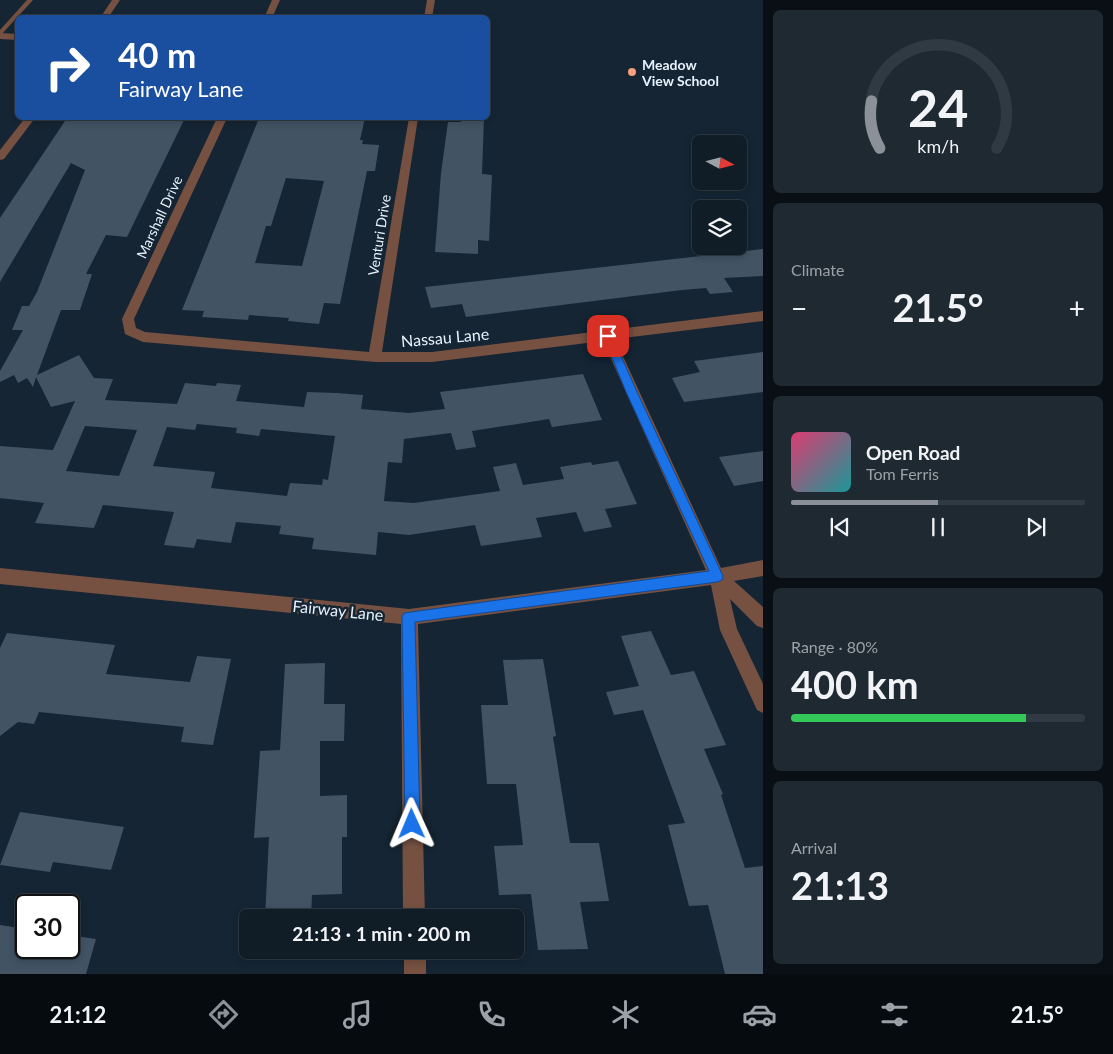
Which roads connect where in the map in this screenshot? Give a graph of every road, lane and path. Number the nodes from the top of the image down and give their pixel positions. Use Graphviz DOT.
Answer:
graph roads {
  1 [pos="30,0"];
  2 [pos="116,0"];
  3 [pos="276,0"];
  4 [pos="431,0"];
  5 [pos="17,15"];
  6 [pos="106,15"];
  7 [pos="269,15"];
  8 [pos="428,15"];
  9 [pos="15,18"];
  10 [pos="0,35"];
  11 [pos="15,37"];
  12 [pos="28,120"];
  13 [pos="221,120"];
  14 [pos="412,120"];
  15 [pos="0,157"];
  16 [pos="763,316"];
  17 [pos="130,331"];
  18 [pos="608,336"];
  19 [pos="375,357"];
  20 [pos="763,568"];
  21 [pos="0,576"];
  22 [pos="717,576"];
  23 [pos="409,617"];
  24 [pos="763,620"];
  25 [pos="763,704"];
  26 [pos="414,909"];
  27 [pos="415,959"];
  28 [pos="415,974"];
  1 -- 5 [label="lane"];
  2 -- 6 [label="street"];
  3 -- 7 [label="street"];
  4 -- 8 [label="street"];
  9 -- 10 [label="lane"];
  10 -- 11 [label="street"];
  12 -- 15 [label="street"];
  13 -- 17 [label="street, Marshall Drive"];
  14 -- 19 [label="street, Venturi Drive"];
  16 -- 18 [label="street, Nassau Lane"];
  17 -- 19 [label="street, Nassau Lane"];
  18 -- 19 [label="street, Nassau Lane"];
  18 -- 22 [label="street"];
  20 -- 22 [label="street, Fairway Lane"];
  21 -- 23 [label="street, Fairway Lane"];
  22 -- 23 [label="street, Fairway Lane"];
  22 -- 24 [label="street"];
  22 -- 25 [label="street"];
  23 -- 26 [label="street"];
  27 -- 28 [label="street"];
}
